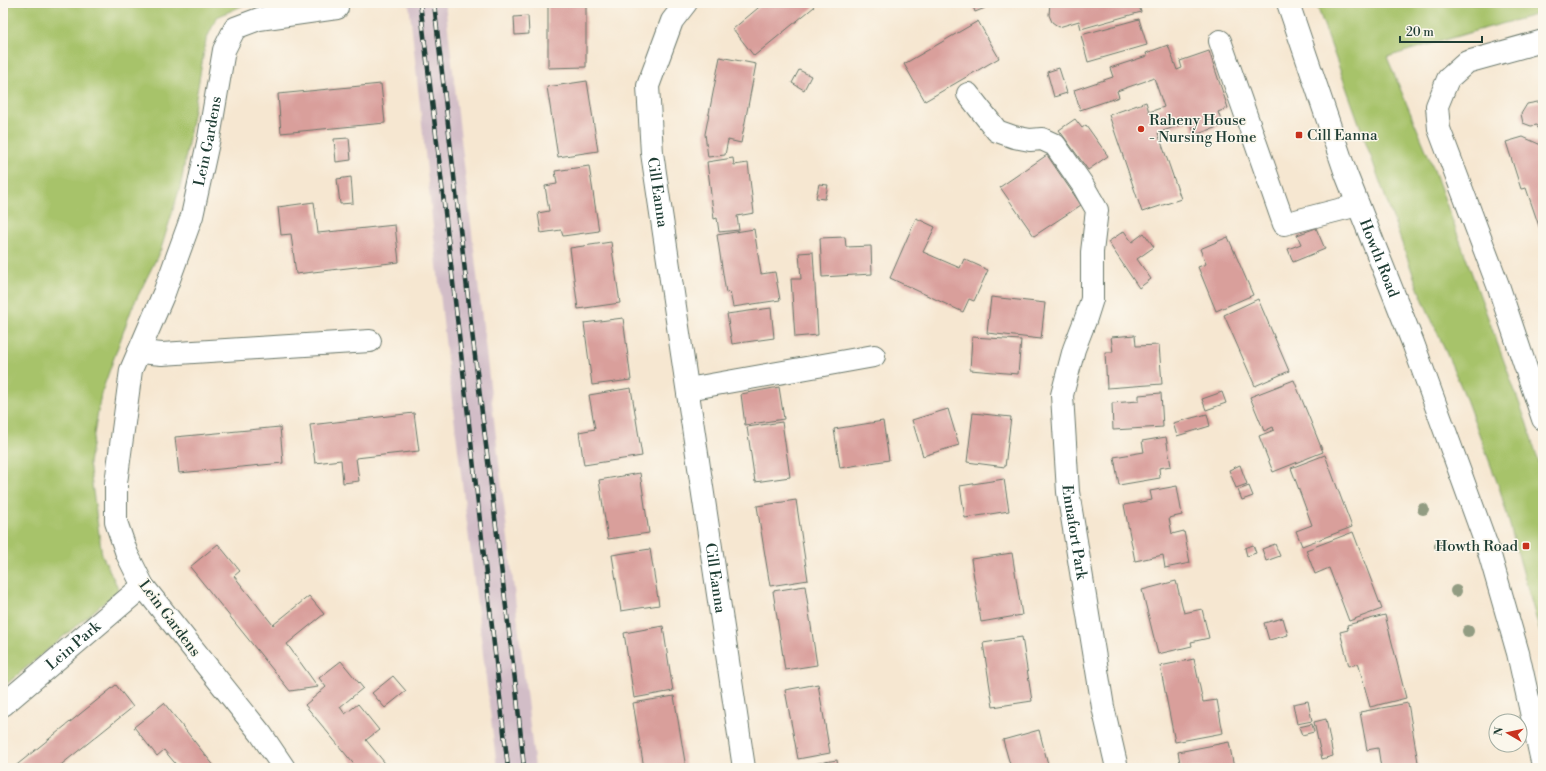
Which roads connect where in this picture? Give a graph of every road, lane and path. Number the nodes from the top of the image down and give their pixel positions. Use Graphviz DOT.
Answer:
graph roads {
  1 [pos="686,3"];
  2 [pos="1288,3"];
  3 [pos="338,8"];
  4 [pos="1220,41"];
  5 [pos="1543,41"];
  6 [pos="968,94"];
  7 [pos="1358,205"];
  8 [pos="370,341"];
  9 [pos="139,352"];
  10 [pos="874,356"];
  11 [pos="688,389"];
  12 [pos="1543,419"];
  13 [pos="144,586"];
  14 [pos="3,705"];
  15 [pos="1543,766"];
  16 [pos="284,768"];
  17 [pos="744,768"];
  18 [pos="1117,768"];
  1 -- 11 [label="street, Cill Eanna"];
  2 -- 7 [label="street, Howth Road"];
  3 -- 9 [label="street, Lein Gardens"];
  4 -- 7 [label="street"];
  5 -- 12 [label="street"];
  6 -- 18 [label="street, Ennafort Park"];
  7 -- 15 [label="street, Howth Road"];
  8 -- 9 [label="street"];
  9 -- 13 [label="street, Lein Gardens"];
  10 -- 11 [label="street"];
  11 -- 17 [label="street, Cill Eanna"];
  13 -- 14 [label="street, Lein Park"];
  13 -- 16 [label="street, Lein Gardens"];
}
